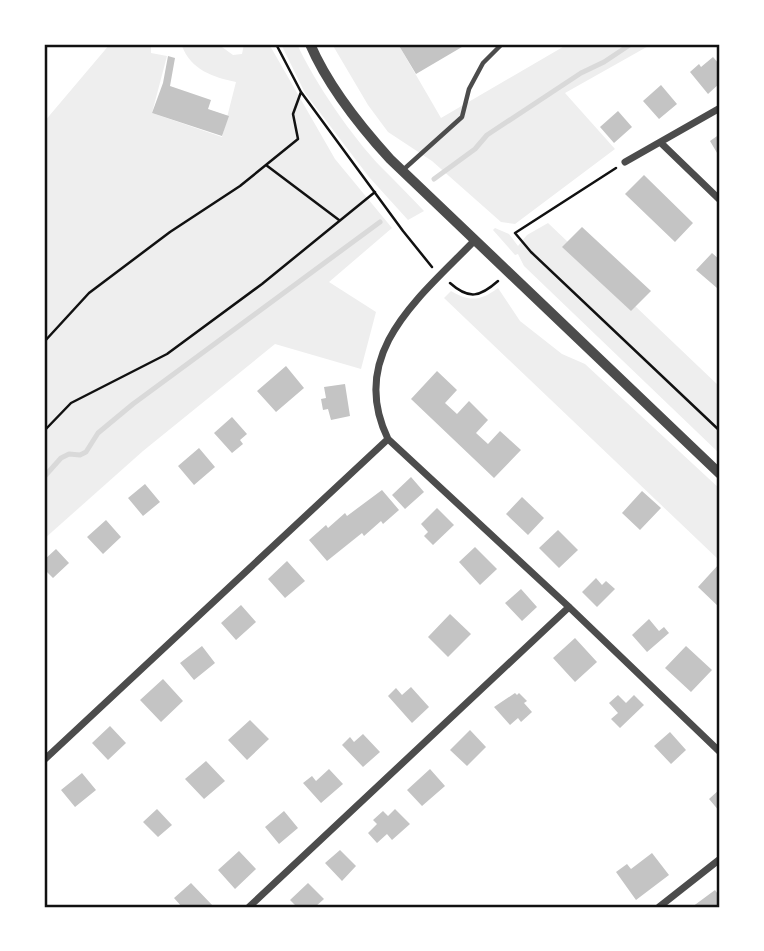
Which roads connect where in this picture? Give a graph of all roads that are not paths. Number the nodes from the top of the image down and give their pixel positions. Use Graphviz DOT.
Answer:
graph roads {
  1 [pos="310,44"];
  2 [pos="502,44"];
  3 [pos="720,108"];
  4 [pos="661,144"];
  5 [pos="625,162"];
  6 [pos="402,171"];
  7 [pos="720,201"];
  8 [pos="475,240"];
  9 [pos="388,439"];
  10 [pos="720,474"];
  11 [pos="569,607"];
  12 [pos="720,752"];
  13 [pos="44,760"];
  14 [pos="720,859"];
  15 [pos="249,907"];
  16 [pos="659,907"];
  1 -- 6 [label="street"];
  2 -- 6 [label="lane"];
  3 -- 4 [label="street"];
  4 -- 5 [label="street"];
  4 -- 7 [label="street"];
  6 -- 8 [label="street"];
  8 -- 9 [label="street"];
  8 -- 10 [label="street"];
  9 -- 11 [label="street"];
  9 -- 13 [label="street"];
  11 -- 12 [label="street"];
  11 -- 15 [label="street"];
  14 -- 16 [label="street"];
}
